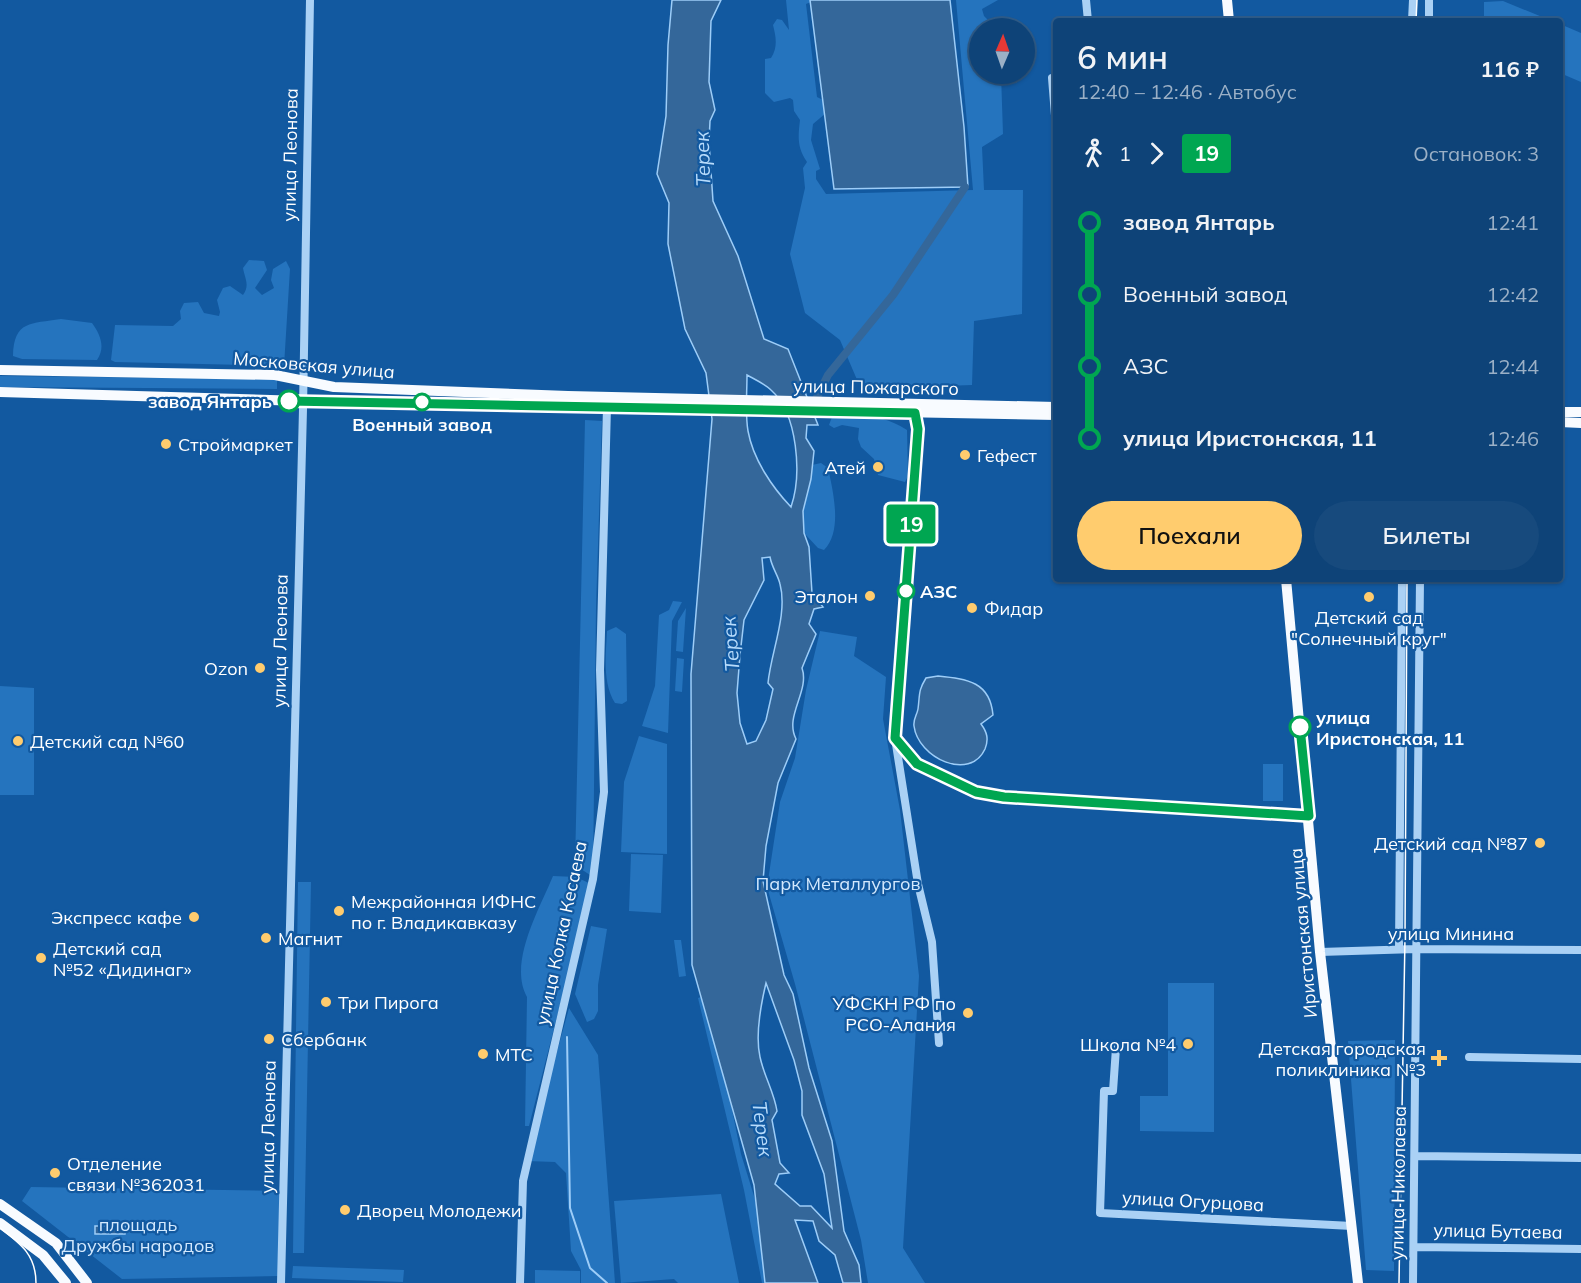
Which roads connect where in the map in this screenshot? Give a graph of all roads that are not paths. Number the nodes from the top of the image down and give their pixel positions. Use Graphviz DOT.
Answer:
graph roads {
  1 [pos="310,0"];
  2 [pos="1086,0"];
  3 [pos="1227,0"];
  4 [pos="1413,0"];
  5 [pos="1429,0"];
  6 [pos="1088,18"];
  7 [pos="1229,18"];
  8 [pos="1412,18"];
  9 [pos="1429,18"];
  10 [pos="0,370"];
  11 [pos="302,380"];
  12 [pos="0,392"];
  13 [pos="303,401"];
  14 [pos="696,404"];
  15 [pos="608,407"];
  16 [pos="856,407"];
  17 [pos="1053,407"];
  18 [pos="1563,411"];
  19 [pos="1581,412"];
  20 [pos="915,413"];
  21 [pos="1053,415"];
  22 [pos="1563,423"];
  23 [pos="1581,423"];
  24 [pos="1286,582"];
  25 [pos="1402,582"];
  26 [pos="1420,582"];
  27 [pos="895,738"];
  28 [pos="1309,816"];
  29 [pos="1399,949"];
  30 [pos="1416,949"];
  31 [pos="1581,950"];
  32 [pos="1320,952"];
  33 [pos="939,1043"];
  34 [pos="1116,1048"];
  35 [pos="1469,1057"];
  36 [pos="1581,1059"];
  37 [pos="1415,1156"];
  38 [pos="1581,1158"];
  39 [pos="0,1204"];
  40 [pos="0,1223"];
  41 [pos="1352,1226"];
  42 [pos="1414,1246"];
  43 [pos="1581,1249"];
  44 [pos="66,1283"];
  45 [pos="87,1283"];
  46 [pos="280,1283"];
  47 [pos="520,1283"];
  48 [pos="1358,1283"];
  49 [pos="1413,1283"];
  1 -- 11 [label="street, улица Леонова"];
  2 -- 6 [label="street"];
  3 -- 7 [label="main road"];
  4 -- 8 [label="street"];
  5 -- 9 [label="street"];
  10 -- 11 [label="main road, Московская улица"];
  11 -- 13 [label="street, улица Леонова"];
  11 -- 14 [label="main road, Московская улица"];
  12 -- 13 [label="main road, Московская улица"];
  13 -- 15 [label="main road, Московская улица"];
  13 -- 46 [label="street, улица Леонова"];
  14 -- 15 [label="main road, Московская улица"];
  14 -- 16 [label="main road, улица Пожарского"];
  15 -- 47 [label="street, улица Колка Кесаева"];
  16 -- 17 [label="main road, улица Пожарского"];
  16 -- 20 [label="main road, улица Пожарского"];
  18 -- 19 [label="main road"];
  20 -- 21 [label="main road, улица Пожарского"];
  20 -- 27 [label="street"];
  22 -- 23 [label="main road"];
  24 -- 28 [label="main road, Иристонская улица"];
  25 -- 29 [label="street"];
  26 -- 30 [label="street, улица Николаева"];
  27 -- 28 [label="street"];
  27 -- 33 [label="street"];
  28 -- 32 [label="main road, Иристонская улица"];
  29 -- 30 [label="street, улица Минина"];
  29 -- 32 [label="street, улица Минина"];
  30 -- 31 [label="street, улица Минина"];
  30 -- 37 [label="street, улица Николаева"];
  32 -- 41 [label="main road, Иристонская улица"];
  34 -- 41 [label="street, улица Огурцова"];
  35 -- 36 [label="street"];
  37 -- 38 [label="street"];
  37 -- 42 [label="street, улица Николаева"];
  39 -- 45 [label="main road"];
  40 -- 44 [label="main road"];
  41 -- 48 [label="main road, Иристонская улица"];
  42 -- 43 [label="street, улица Бутаева"];
  42 -- 49 [label="street, улица Николаева"];
}
